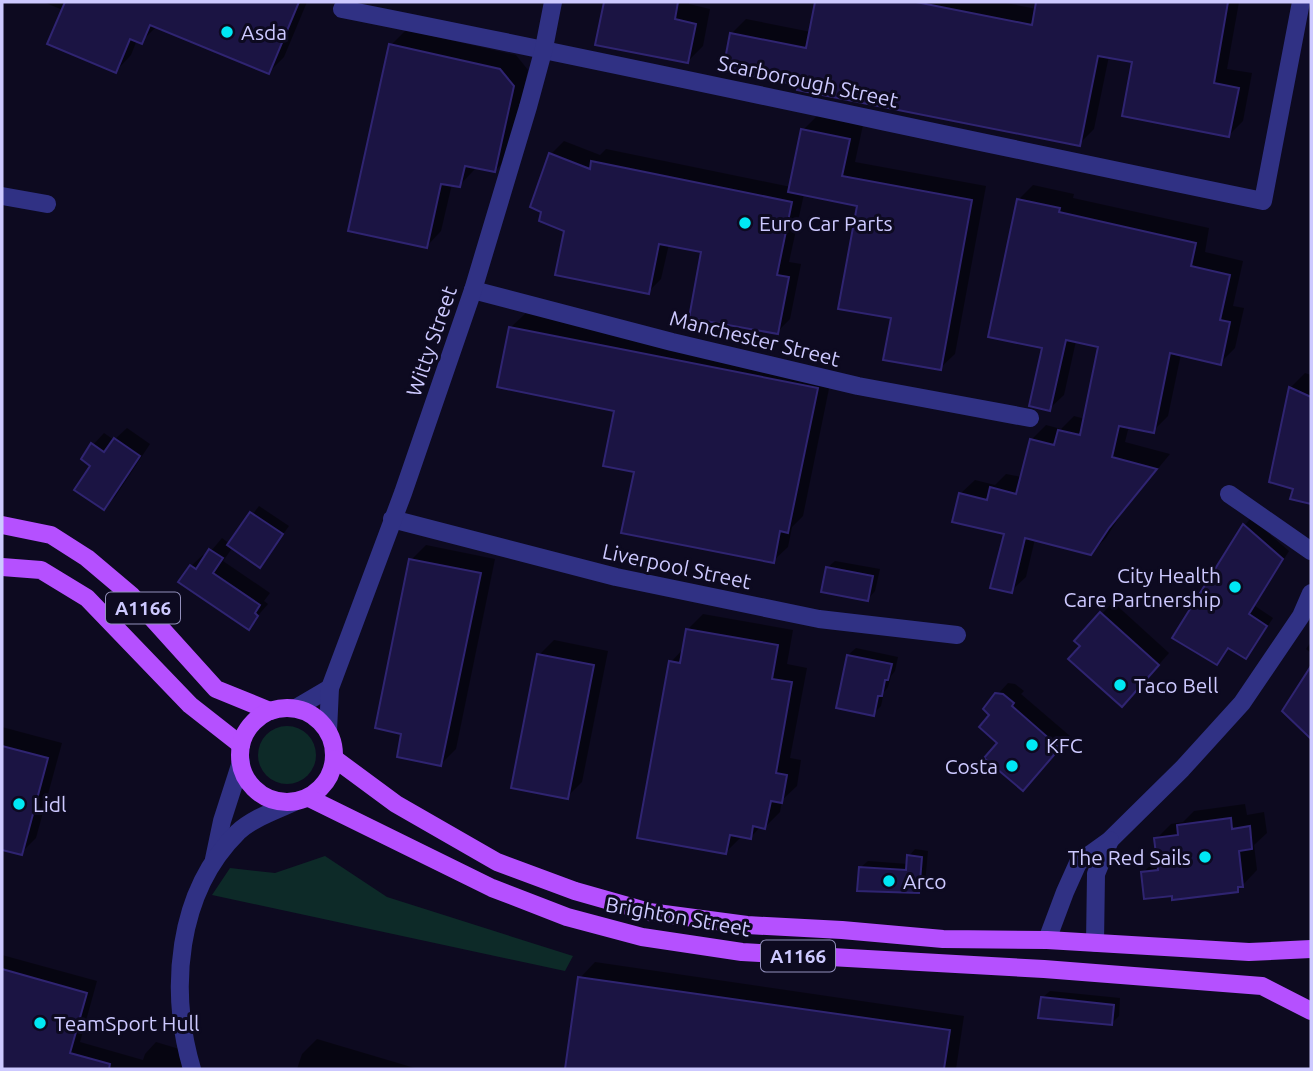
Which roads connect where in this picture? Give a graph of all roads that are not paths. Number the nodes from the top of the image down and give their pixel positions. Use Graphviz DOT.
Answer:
graph roads {
  1 [pos="553,2"];
  2 [pos="1301,2"];
  3 [pos="342,9"];
  4 [pos="544,48"];
  5 [pos="6,197"];
  6 [pos="47,204"];
  7 [pos="473,290"];
  8 [pos="1030,418"];
  9 [pos="1229,494"];
  10 [pos="393,519"];
  11 [pos="2,524"];
  12 [pos="1311,551"];
  13 [pos="2,567"];
  14 [pos="1311,593"];
  15 [pos="957,635"];
  16 [pos="330,688"];
  17 [pos="296,708"];
  18 [pos="270,711"];
  19 [pos="328,731"];
  20 [pos="241,753"];
  21 [pos="335,759"];
  22 [pos="302,800"];
  23 [pos="1110,840"];
  24 [pos="213,862"];
  25 [pos="1047,940"];
  26 [pos="1096,943"];
  27 [pos="1311,949"];
  28 [pos="1311,1011"];
  29 [pos="191,1069"];
  1 -- 4 [label="street, Witty Street"];
  2 -- 4 [label="street, Scarborough Street"];
  3 -- 4 [label="street, Scarborough Street"];
  4 -- 7 [label="street, Witty Street"];
  5 -- 6 [label="street"];
  7 -- 8 [label="street, Manchester Street"];
  7 -- 10 [label="street, Witty Street"];
  9 -- 12 [label="street"];
  10 -- 15 [label="street, Liverpool Street"];
  10 -- 16 [label="street, Witty Street"];
  11 -- 18 [label="main road, A1166"];
  13 -- 20 [label="main road, A1166"];
  14 -- 23 [label="street"];
  16 -- 17 [label="street"];
  16 -- 19 [label="street, Witty Street"];
  17 -- 18 [label="main road"];
  17 -- 19 [label="main road"];
  18 -- 20 [label="main road"];
  19 -- 21 [label="main road"];
  20 -- 22 [label="main road"];
  20 -- 24 [label="street"];
  21 -- 22 [label="main road"];
  21 -- 25 [label="main road, Brighton Street / A1166"];
  22 -- 24 [label="street"];
  22 -- 28 [label="main road, Brighton Street / A1166"];
  23 -- 25 [label="street"];
  23 -- 26 [label="street"];
  24 -- 29 [label="street"];
  25 -- 26 [label="main road, Brighton Street / A1166"];
  26 -- 27 [label="main road, Brighton Street / A1166"];
}
